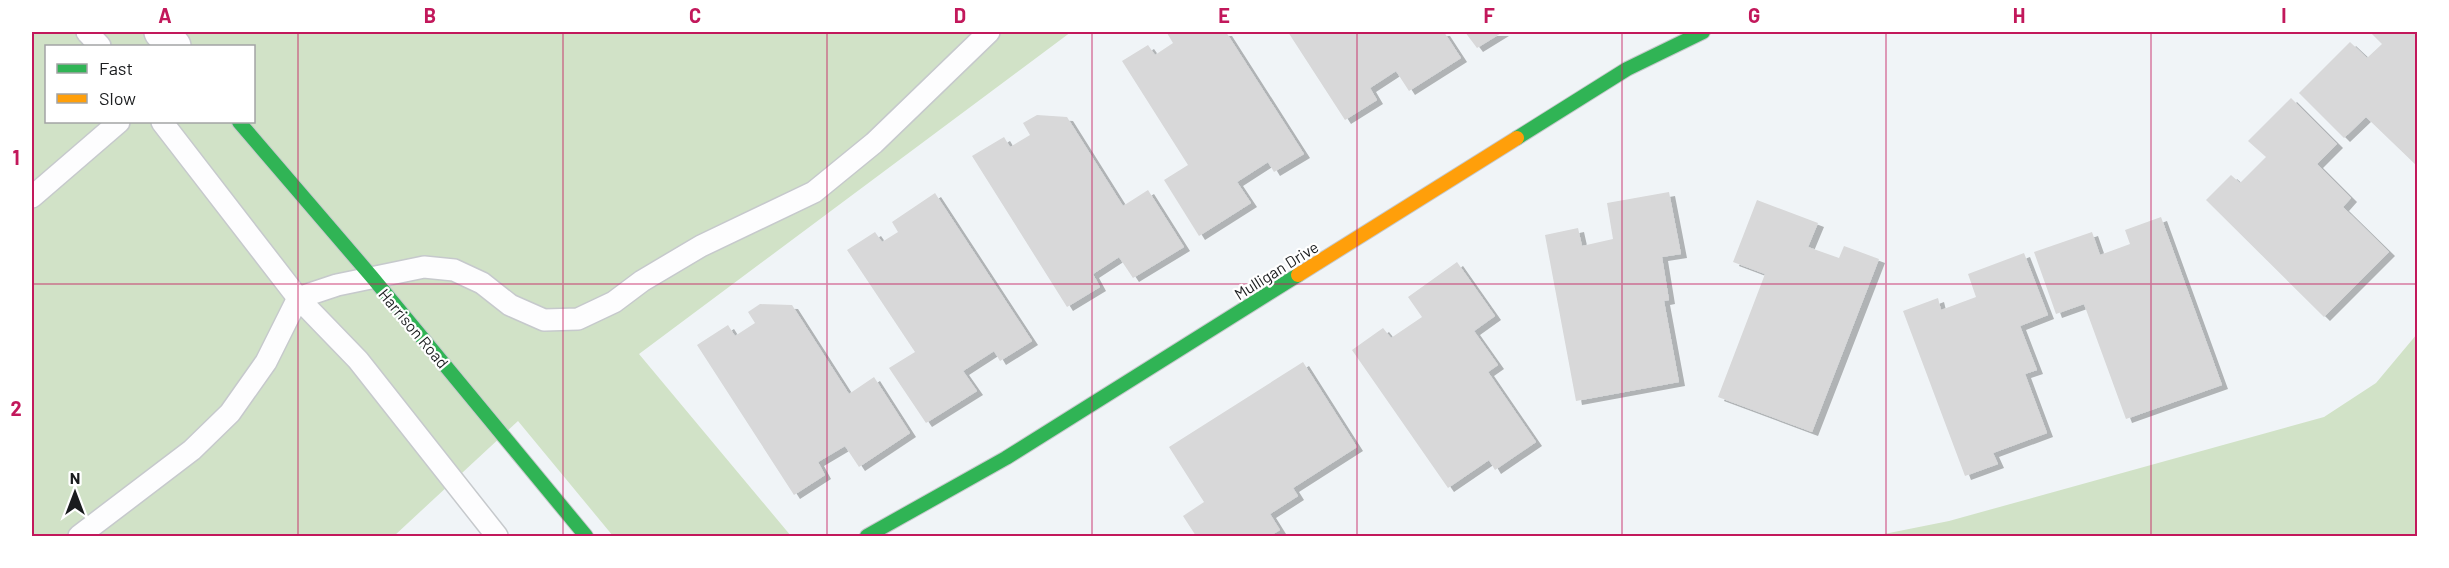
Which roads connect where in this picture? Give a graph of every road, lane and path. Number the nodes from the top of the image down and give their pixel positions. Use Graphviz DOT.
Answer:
graph roads {
  1 [pos="87,32"];
  2 [pos="989,32"];
  3 [pos="1703,32"];
  4 [pos="99,45"];
  5 [pos="118,123"];
  6 [pos="163,123"];
  7 [pos="240,123"];
  8 [pos="32,197"];
  9 [pos="372,277"];
  10 [pos="298,298"];
  11 [pos="79,537"];
  12 [pos="497,537"];
  13 [pos="586,537"];
  14 [pos="867,537"];
  1 -- 4 [label="lane"];
  2 -- 9 [label="lane"];
  3 -- 14 [label="street, Mulligan Drive"];
  5 -- 8 [label="lane"];
  6 -- 10 [label="lane"];
  7 -- 9 [label="street, Harrison Road"];
  9 -- 10 [label="lane"];
  9 -- 13 [label="street, Harrison Road"];
  10 -- 11 [label="lane"];
  10 -- 12 [label="lane"];
}
